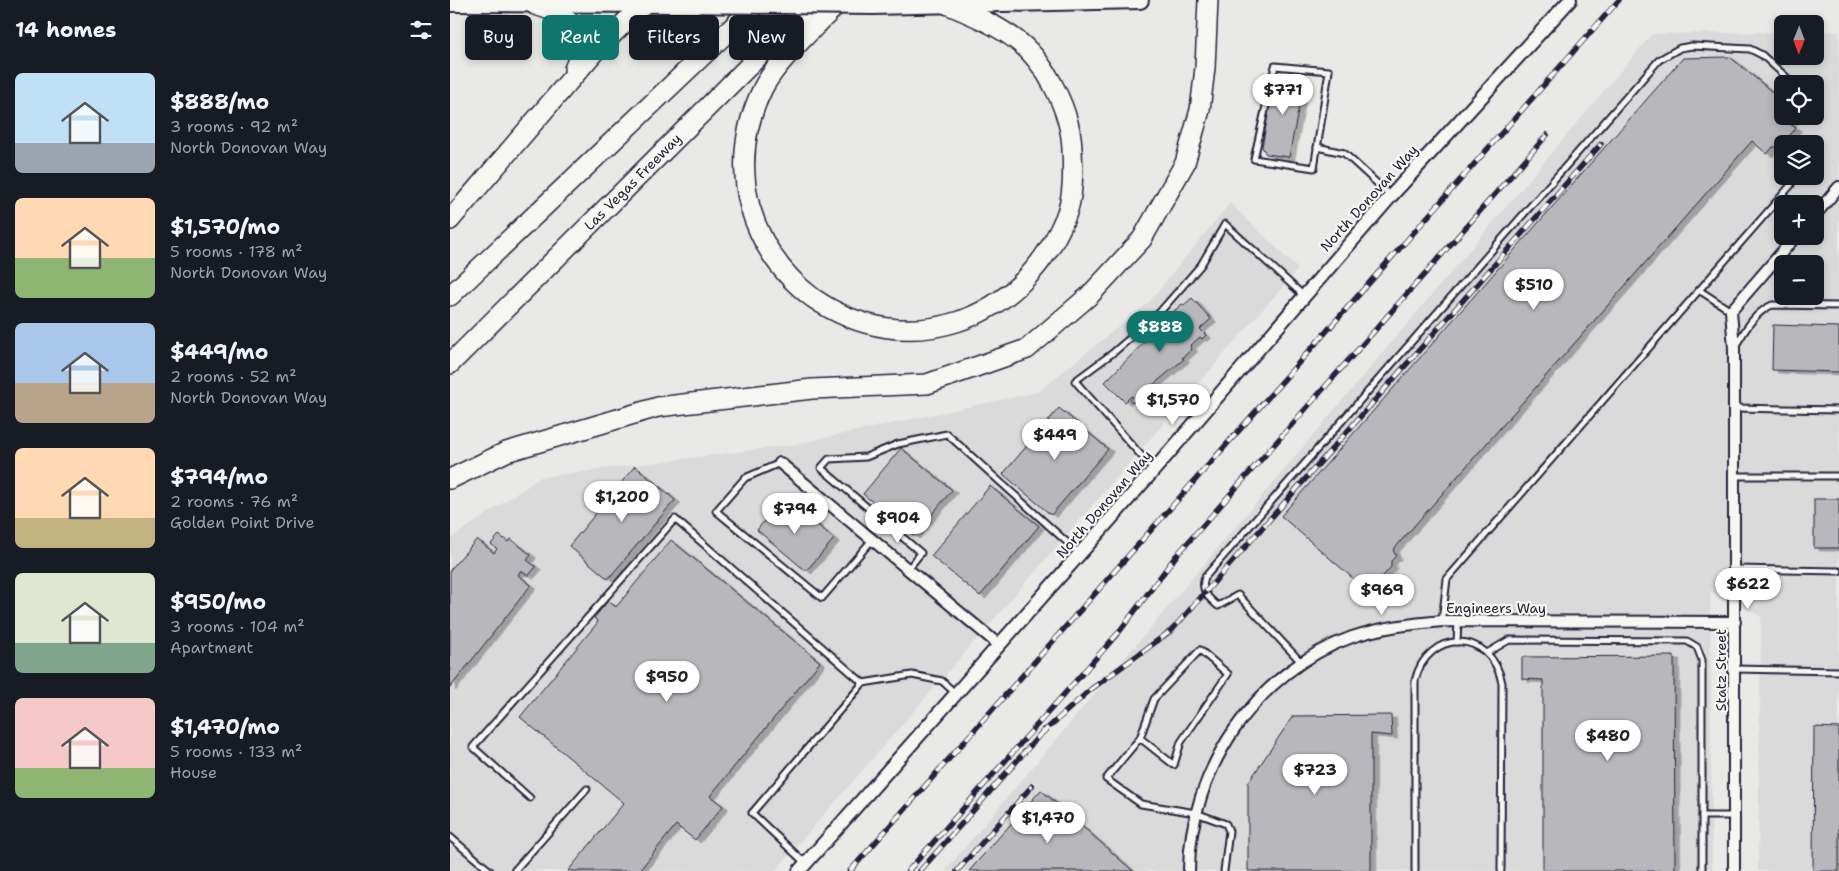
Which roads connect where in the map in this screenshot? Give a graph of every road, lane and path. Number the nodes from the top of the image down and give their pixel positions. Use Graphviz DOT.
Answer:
graph roads {
  1 [pos="761,0"];
  2 [pos="815,0"];
  3 [pos="841,0"];
  4 [pos="1140,0"];
  5 [pos="1208,0"];
  6 [pos="1570,0"];
  7 [pos="645,2"];
  8 [pos="450,3"];
  9 [pos="944,3"];
  10 [pos="534,5"];
  11 [pos="1784,75"];
  12 [pos="569,81"];
  13 [pos="1317,147"];
  14 [pos="1791,185"];
  15 [pos="1839,187"];
  16 [pos="1391,196"];
  17 [pos="1824,204"];
  18 [pos="450,220"];
  19 [pos="1788,245"];
  20 [pos="1699,290"];
  21 [pos="1303,294"];
  22 [pos="450,296"];
  23 [pos="1839,306"];
  24 [pos="1731,311"];
  25 [pos="1734,348"];
  26 [pos="450,364"];
  27 [pos="1734,408"];
  28 [pos="1839,410"];
  29 [pos="780,463"];
  30 [pos="1154,470"];
  31 [pos="1734,476"];
  32 [pos="1839,476"];
  33 [pos="450,479"];
  34 [pos="872,539"];
  35 [pos="1080,554"];
  36 [pos="908,569"];
  37 [pos="1735,569"];
  38 [pos="1839,571"];
  39 [pos="1442,621"];
  40 [pos="1458,621"];
  41 [pos="1735,622"];
  42 [pos="1457,642"];
  43 [pos="999,645"];
  44 [pos="1487,653"];
  45 [pos="1302,663"];
  46 [pos="1735,669"];
  47 [pos="1839,671"];
  48 [pos="863,684"];
  49 [pos="956,693"];
  50 [pos="1140,738"];
  51 [pos="586,789"];
  52 [pos="530,798"];
  53 [pos="1196,813"];
  54 [pos="1702,816"];
  55 [pos="1734,816"];
  56 [pos="450,837"];
  57 [pos="802,867"];
  58 [pos="490,871"];
  59 [pos="514,871"];
  60 [pos="1189,871"];
  61 [pos="1224,871"];
  62 [pos="1415,871"];
  63 [pos="1501,871"];
  64 [pos="1702,871"];
  65 [pos="1734,871"];
  1 -- 22 [label="highway"];
  2 -- 26 [label="highway, Las Vegas Freeway"];
  3 -- 9 [label="highway"];
  4 -- 9 [label="main road"];
  5 -- 33 [label="highway"];
  6 -- 16 [label="street, North Donovan Way"];
  7 -- 9 [label="main road, bridge"];
  7 -- 10 [label="main road"];
  7 -- 12 [label="highway"];
  8 -- 10 [label="main road"];
  10 -- 12 [label="highway"];
  11 -- 45 [label="lane"];
  12 -- 18 [label="highway"];
  13 -- 13 [label="lane"];
  13 -- 16 [label="lane"];
  14 -- 20 [label="lane"];
  15 -- 17 [label="street"];
  16 -- 21 [label="street, North Donovan Way"];
  19 -- 24 [label="street"];
  20 -- 24 [label="lane"];
  20 -- 39 [label="lane"];
  21 -- 30 [label="street, North Donovan Way"];
  21 -- 30 [label="lane"];
  23 -- 25 [label="lane"];
  24 -- 25 [label="street, Statz Street"];
  25 -- 27 [label="street, Statz Street"];
  27 -- 28 [label="lane"];
  27 -- 31 [label="street, Statz Street"];
  29 -- 34 [label="street"];
  29 -- 34 [label="lane"];
  30 -- 35 [label="street, North Donovan Way"];
  31 -- 32 [label="lane"];
  31 -- 37 [label="street, Statz Street"];
  34 -- 36 [label="street"];
  35 -- 36 [label="lane"];
  35 -- 43 [label="street, North Donovan Way"];
  36 -- 43 [label="street"];
  37 -- 38 [label="lane"];
  37 -- 41 [label="street, Statz Street"];
  39 -- 40 [label="street, Engineers Way"];
  39 -- 45 [label="street, Engineers Way"];
  40 -- 41 [label="street, Engineers Way"];
  40 -- 42 [label="lane"];
  41 -- 46 [label="street, Statz Street"];
  42 -- 44 [label="lane"];
  42 -- 62 [label="lane"];
  43 -- 49 [label="street, North Donovan Way"];
  44 -- 54 [label="lane"];
  44 -- 63 [label="lane"];
  45 -- 53 [label="street, Engineers Way"];
  46 -- 47 [label="lane"];
  46 -- 55 [label="street, Statz Street"];
  48 -- 49 [label="lane"];
  48 -- 52 [label="lane"];
  48 -- 57 [label="lane"];
  49 -- 57 [label="street, North Donovan Way"];
  50 -- 50 [label="lane"];
  50 -- 53 [label="lane"];
  51 -- 59 [label="lane"];
  53 -- 60 [label="street, Engineers Way"];
  53 -- 61 [label="lane"];
  54 -- 55 [label="lane"];
  54 -- 64 [label="lane"];
  55 -- 65 [label="street, Statz Street"];
  56 -- 58 [label="lane"];
}
